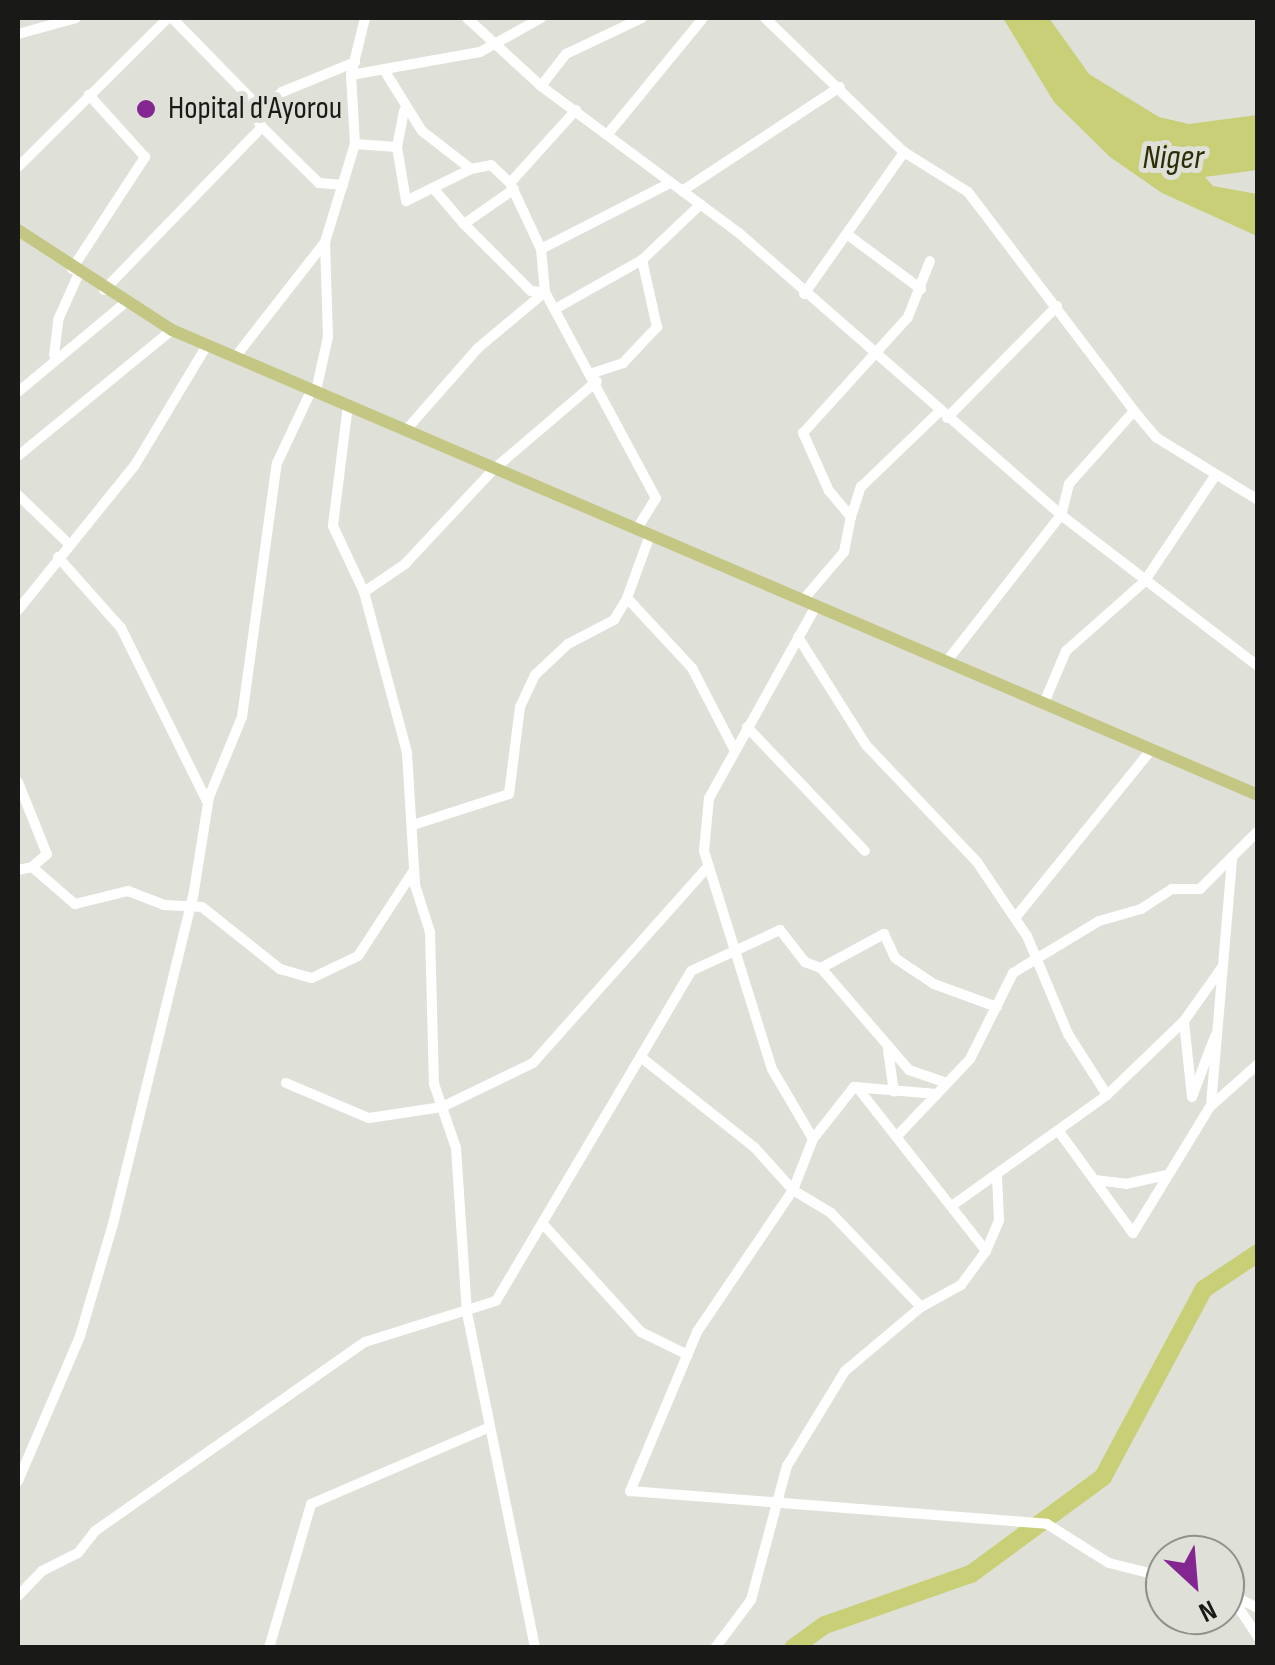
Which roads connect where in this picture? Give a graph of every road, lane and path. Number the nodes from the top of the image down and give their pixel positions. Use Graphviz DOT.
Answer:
graph roads {
  1 [pos="76,18"];
  2 [pos="170,18"];
  3 [pos="365,18"];
  4 [pos="467,18"];
  5 [pos="541,18"];
  6 [pos="642,18"];
  7 [pos="703,18"];
  8 [pos="765,18"];
  9 [pos="33,23"];
  10 [pos="18,34"];
  11 [pos="495,47"];
  12 [pos="356,62"];
  13 [pos="386,73"];
  14 [pos="352,76"];
  15 [pos="541,86"];
  16 [pos="840,87"];
  17 [pos="89,95"];
  18 [pos="404,110"];
  19 [pos="576,110"];
  20 [pos="263,111"];
  21 [pos="262,126"];
  22 [pos="607,135"];
  23 [pos="354,144"];
  24 [pos="397,147"];
  25 [pos="904,152"];
  26 [pos="18,167"];
  27 [pos="471,169"];
  28 [pos="670,183"];
  29 [pos="343,185"];
  30 [pos="512,186"];
  31 [pos="433,188"];
  32 [pos="682,190"];
  33 [pos="701,204"];
  34 [pos="464,224"];
  35 [pos="18,230"];
  36 [pos="848,235"];
  37 [pos="326,242"];
  38 [pos="541,249"];
  39 [pos="642,260"];
  40 [pos="930,261"];
  41 [pos="75,271"];
  42 [pos="920,289"];
  43 [pos="104,290"];
  44 [pos="544,292"];
  45 [pos="804,294"];
  46 [pos="126,302"];
  47 [pos="1057,306"];
  48 [pos="555,308"];
  49 [pos="172,330"];
  50 [pos="207,345"];
  51 [pos="54,354"];
  52 [pos="236,356"];
  53 [pos="873,356"];
  54 [pos="595,377"];
  55 [pos="314,390"];
  56 [pos="18,392"];
  57 [pos="348,406"];
  58 [pos="1134,411"];
  59 [pos="943,415"];
  60 [pos="406,430"];
  61 [pos="18,456"];
  62 [pos="494,469"];
  63 [pos="1215,476"];
  64 [pos="18,494"];
  65 [pos="1258,500"];
  66 [pos="1061,515"];
  67 [pos="852,517"];
  68 [pos="644,532"];
  69 [pos="69,544"];
  70 [pos="58,557"];
  71 [pos="1144,582"];
  72 [pos="364,592"];
  73 [pos="627,598"];
  74 [pos="810,603"];
  75 [pos="18,610"];
  76 [pos="798,637"];
  77 [pos="948,661"];
  78 [pos="1258,666"];
  79 [pos="1044,703"];
  80 [pos="747,727"];
  81 [pos="733,747"];
  82 [pos="1152,750"];
  83 [pos="18,782"];
  84 [pos="1257,793"];
  85 [pos="208,805"];
  86 [pos="413,825"];
  87 [pos="1258,831"];
  88 [pos="866,851"];
  89 [pos="1232,860"];
  90 [pos="32,867"];
  91 [pos="414,869"];
  92 [pos="18,870"];
  93 [pos="705,870"];
  94 [pos="191,906"];
  95 [pos="1015,918"];
  96 [pos="738,949"];
  97 [pos="1035,961"];
  98 [pos="1223,966"];
  99 [pos="821,968"];
  100 [pos="996,1007"];
  101 [pos="1184,1021"];
  102 [pos="1218,1030"];
  103 [pos="888,1044"];
  104 [pos="642,1058"];
  105 [pos="1258,1064"];
  106 [pos="286,1082"];
  107 [pos="947,1083"];
  108 [pos="857,1087"];
  109 [pos="894,1092"];
  110 [pos="937,1094"];
  111 [pos="1108,1095"];
  112 [pos="442,1106"];
  113 [pos="1211,1106"];
  114 [pos="1060,1133"];
  115 [pos="899,1134"];
  116 [pos="812,1140"];
  117 [pos="1167,1174"];
  118 [pos="997,1176"];
  119 [pos="1094,1180"];
  120 [pos="793,1190"];
  121 [pos="953,1206"];
  122 [pos="543,1224"];
  123 [pos="986,1251"];
  124 [pos="920,1307"];
  125 [pos="467,1314"];
  126 [pos="688,1356"];
  127 [pos="485,1429"];
  128 [pos="18,1481"];
  129 [pos="772,1505"];
  130 [pos="1145,1572"];
  131 [pos="18,1596"];
  132 [pos="270,1648"];
  133 [pos="536,1648"];
  134 [pos="714,1648"];
  1 -- 9 [label="street"];
  2 -- 17 [label="street"];
  2 -- 20 [label="street"];
  3 -- 12 [label="street"];
  4 -- 11 [label="street"];
  5 -- 11 [label="street"];
  6 -- 15 [label="street"];
  7 -- 22 [label="street"];
  8 -- 16 [label="street"];
  9 -- 10 [label="street"];
  11 -- 13 [label="street"];
  11 -- 15 [label="street"];
  12 -- 14 [label="street"];
  12 -- 20 [label="street"];
  13 -- 14 [label="street"];
  13 -- 18 [label="street"];
  14 -- 23 [label="street"];
  15 -- 19 [label="street"];
  16 -- 25 [label="street"];
  16 -- 32 [label="street"];
  17 -- 26 [label="street"];
  17 -- 41 [label="street"];
  18 -- 24 [label="street"];
  18 -- 27 [label="street"];
  19 -- 22 [label="street"];
  19 -- 30 [label="street"];
  20 -- 21 [label="street"];
  21 -- 29 [label="street"];
  21 -- 43 [label="street"];
  22 -- 28 [label="street"];
  23 -- 24 [label="street"];
  23 -- 29 [label="street"];
  24 -- 31 [label="street"];
  25 -- 36 [label="street"];
  25 -- 47 [label="street"];
  27 -- 30 [label="street"];
  27 -- 31 [label="street"];
  28 -- 32 [label="street"];
  28 -- 38 [label="street"];
  29 -- 37 [label="street"];
  30 -- 34 [label="street"];
  30 -- 38 [label="street"];
  31 -- 34 [label="street"];
  32 -- 33 [label="street"];
  33 -- 39 [label="street"];
  33 -- 45 [label="street"];
  34 -- 44 [label="street"];
  35 -- 41 [label="main road"];
  36 -- 42 [label="street"];
  36 -- 45 [label="street"];
  37 -- 52 [label="street"];
  37 -- 55 [label="street"];
  38 -- 44 [label="street"];
  39 -- 48 [label="street"];
  39 -- 54 [label="street"];
  40 -- 42 [label="street"];
  41 -- 43 [label="main road"];
  41 -- 51 [label="street"];
  42 -- 53 [label="street"];
  43 -- 46 [label="main road"];
  44 -- 48 [label="street"];
  44 -- 60 [label="street"];
  45 -- 53 [label="street"];
  46 -- 49 [label="main road"];
  46 -- 51 [label="street"];
  47 -- 58 [label="street"];
  47 -- 59 [label="street"];
  48 -- 54 [label="street"];
  49 -- 50 [label="main road"];
  49 -- 61 [label="street"];
  50 -- 52 [label="main road"];
  50 -- 69 [label="street"];
  51 -- 56 [label="street"];
  52 -- 55 [label="main road"];
  53 -- 59 [label="street"];
  53 -- 67 [label="street"];
  54 -- 62 [label="street"];
  54 -- 68 [label="street"];
  55 -- 57 [label="main road"];
  55 -- 85 [label="street"];
  57 -- 60 [label="main road"];
  57 -- 72 [label="street"];
  58 -- 63 [label="street"];
  58 -- 66 [label="street"];
  59 -- 66 [label="street"];
  59 -- 67 [label="street"];
  60 -- 62 [label="main road"];
  62 -- 68 [label="main road"];
  62 -- 72 [label="street"];
  63 -- 65 [label="street"];
  63 -- 71 [label="street"];
  64 -- 69 [label="street"];
  66 -- 71 [label="street"];
  66 -- 77 [label="street"];
  67 -- 74 [label="street"];
  68 -- 73 [label="street"];
  68 -- 74 [label="main road"];
  69 -- 70 [label="street"];
  70 -- 75 [label="street"];
  70 -- 85 [label="street"];
  71 -- 78 [label="street"];
  71 -- 79 [label="street"];
  72 -- 86 [label="street"];
  73 -- 81 [label="street"];
  73 -- 86 [label="street"];
  74 -- 76 [label="street"];
  74 -- 77 [label="main road"];
  76 -- 80 [label="street"];
  76 -- 95 [label="street"];
  77 -- 79 [label="main road"];
  79 -- 82 [label="main road"];
  80 -- 81 [label="street"];
  80 -- 88 [label="street"];
  81 -- 93 [label="street"];
  82 -- 84 [label="main road"];
  82 -- 95 [label="street"];
  83 -- 90 [label="street"];
  85 -- 94 [label="street"];
  86 -- 91 [label="street"];
  87 -- 89 [label="street"];
  89 -- 97 [label="street"];
  89 -- 98 [label="street"];
  90 -- 92 [label="street"];
  90 -- 94 [label="street"];
  91 -- 94 [label="street"];
  91 -- 112 [label="street"];
  93 -- 96 [label="street"];
  93 -- 112 [label="street"];
  94 -- 128 [label="street"];
  95 -- 97 [label="street"];
  96 -- 99 [label="street"];
  96 -- 104 [label="street"];
  96 -- 116 [label="street"];
  97 -- 100 [label="street"];
  97 -- 111 [label="street"];
  98 -- 101 [label="street"];
  98 -- 102 [label="street"];
  99 -- 100 [label="street"];
  99 -- 103 [label="street"];
  100 -- 107 [label="street"];
  101 -- 102 [label="street"];
  101 -- 111 [label="street"];
  102 -- 113 [label="street"];
  103 -- 107 [label="street"];
  103 -- 109 [label="street"];
  104 -- 120 [label="street"];
  104 -- 122 [label="street"];
  105 -- 113 [label="street"];
  106 -- 112 [label="street"];
  107 -- 110 [label="street"];
  108 -- 109 [label="street"];
  108 -- 115 [label="street"];
  108 -- 116 [label="street"];
  109 -- 110 [label="street"];
  110 -- 115 [label="street"];
  111 -- 114 [label="street"];
  112 -- 125 [label="street"];
  113 -- 117 [label="street"];
  114 -- 118 [label="street"];
  114 -- 119 [label="street"];
  115 -- 121 [label="street"];
  116 -- 120 [label="street"];
  117 -- 119 [label="street"];
  117 -- 119 [label="street"];
  118 -- 121 [label="street"];
  118 -- 123 [label="street"];
  120 -- 124 [label="street"];
  120 -- 126 [label="street"];
  121 -- 123 [label="street"];
  122 -- 125 [label="street"];
  122 -- 126 [label="street"];
  123 -- 124 [label="street"];
  124 -- 129 [label="street"];
  125 -- 127 [label="street"];
  125 -- 131 [label="street"];
  126 -- 129 [label="street"];
  127 -- 132 [label="street"];
  127 -- 133 [label="street"];
  129 -- 130 [label="street"];
  129 -- 134 [label="street"];
}
